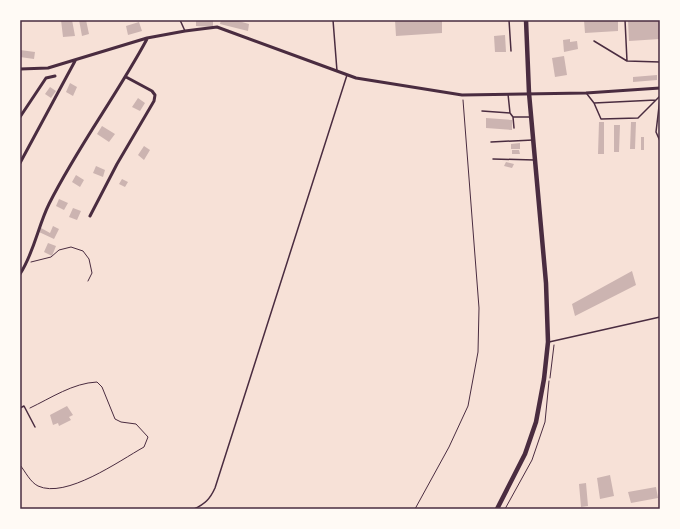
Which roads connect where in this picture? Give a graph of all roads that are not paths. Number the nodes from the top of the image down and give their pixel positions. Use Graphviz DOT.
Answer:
graph roads {
  1 [pos="180,20"];
  2 [pos="333,20"];
  3 [pos="509,20"];
  4 [pos="526,20"];
  5 [pos="625,20"];
  6 [pos="185,31"];
  7 [pos="147,38"];
  8 [pos="594,41"];
  9 [pos="511,50"];
  10 [pos="76,61"];
  11 [pos="627,61"];
  12 [pos="660,62"];
  13 [pos="20,69"];
  14 [pos="337,71"];
  15 [pos="347,75"];
  16 [pos="55,76"];
  17 [pos="126,77"];
  18 [pos="660,88"];
  19 [pos="529,93"];
  20 [pos="586,93"];
  21 [pos="508,94"];
  22 [pos="660,97"];
  23 [pos="656,100"];
  24 [pos="594,103"];
  25 [pos="482,111"];
  26 [pos="510,113"];
  27 [pos="20,117"];
  28 [pos="513,117"];
  29 [pos="531,117"];
  30 [pos="514,128"];
  31 [pos="533,140"];
  32 [pos="660,141"];
  33 [pos="491,142"];
  34 [pos="493,159"];
  35 [pos="535,160"];
  36 [pos="20,163"];
  37 [pos="90,216"];
  38 [pos="20,274"];
  39 [pos="660,316"];
  40 [pos="548,342"];
  41 [pos="20,408"];
  42 [pos="35,427"];
  43 [pos="194,509"];
  44 [pos="497,509"];
  1 -- 6 [label="lane"];
  2 -- 14 [label="lane"];
  3 -- 9 [label="lane"];
  4 -- 19 [label="main road"];
  5 -- 11 [label="lane"];
  6 -- 7 [label="street"];
  6 -- 14 [label="street"];
  7 -- 10 [label="street"];
  7 -- 17 [label="street"];
  8 -- 11 [label="lane"];
  10 -- 13 [label="street"];
  10 -- 36 [label="street"];
  11 -- 12 [label="lane"];
  14 -- 15 [label="street"];
  15 -- 21 [label="street"];
  15 -- 43 [label="lane"];
  16 -- 27 [label="street"];
  17 -- 37 [label="street"];
  17 -- 38 [label="street"];
  18 -- 20 [label="street"];
  19 -- 20 [label="street"];
  19 -- 21 [label="street"];
  19 -- 29 [label="main road"];
  20 -- 24 [label="lane"];
  21 -- 26 [label="lane"];
  22 -- 23 [label="lane"];
  22 -- 32 [label="lane"];
  23 -- 24 [label="lane"];
  23 -- 24 [label="lane"];
  25 -- 26 [label="lane"];
  26 -- 28 [label="lane"];
  28 -- 29 [label="lane"];
  28 -- 30 [label="lane"];
  29 -- 31 [label="main road"];
  31 -- 33 [label="lane"];
  31 -- 35 [label="main road"];
  34 -- 35 [label="lane"];
  35 -- 40 [label="main road"];
  39 -- 40 [label="lane"];
  40 -- 44 [label="main road"];
  41 -- 42 [label="lane"];
}
